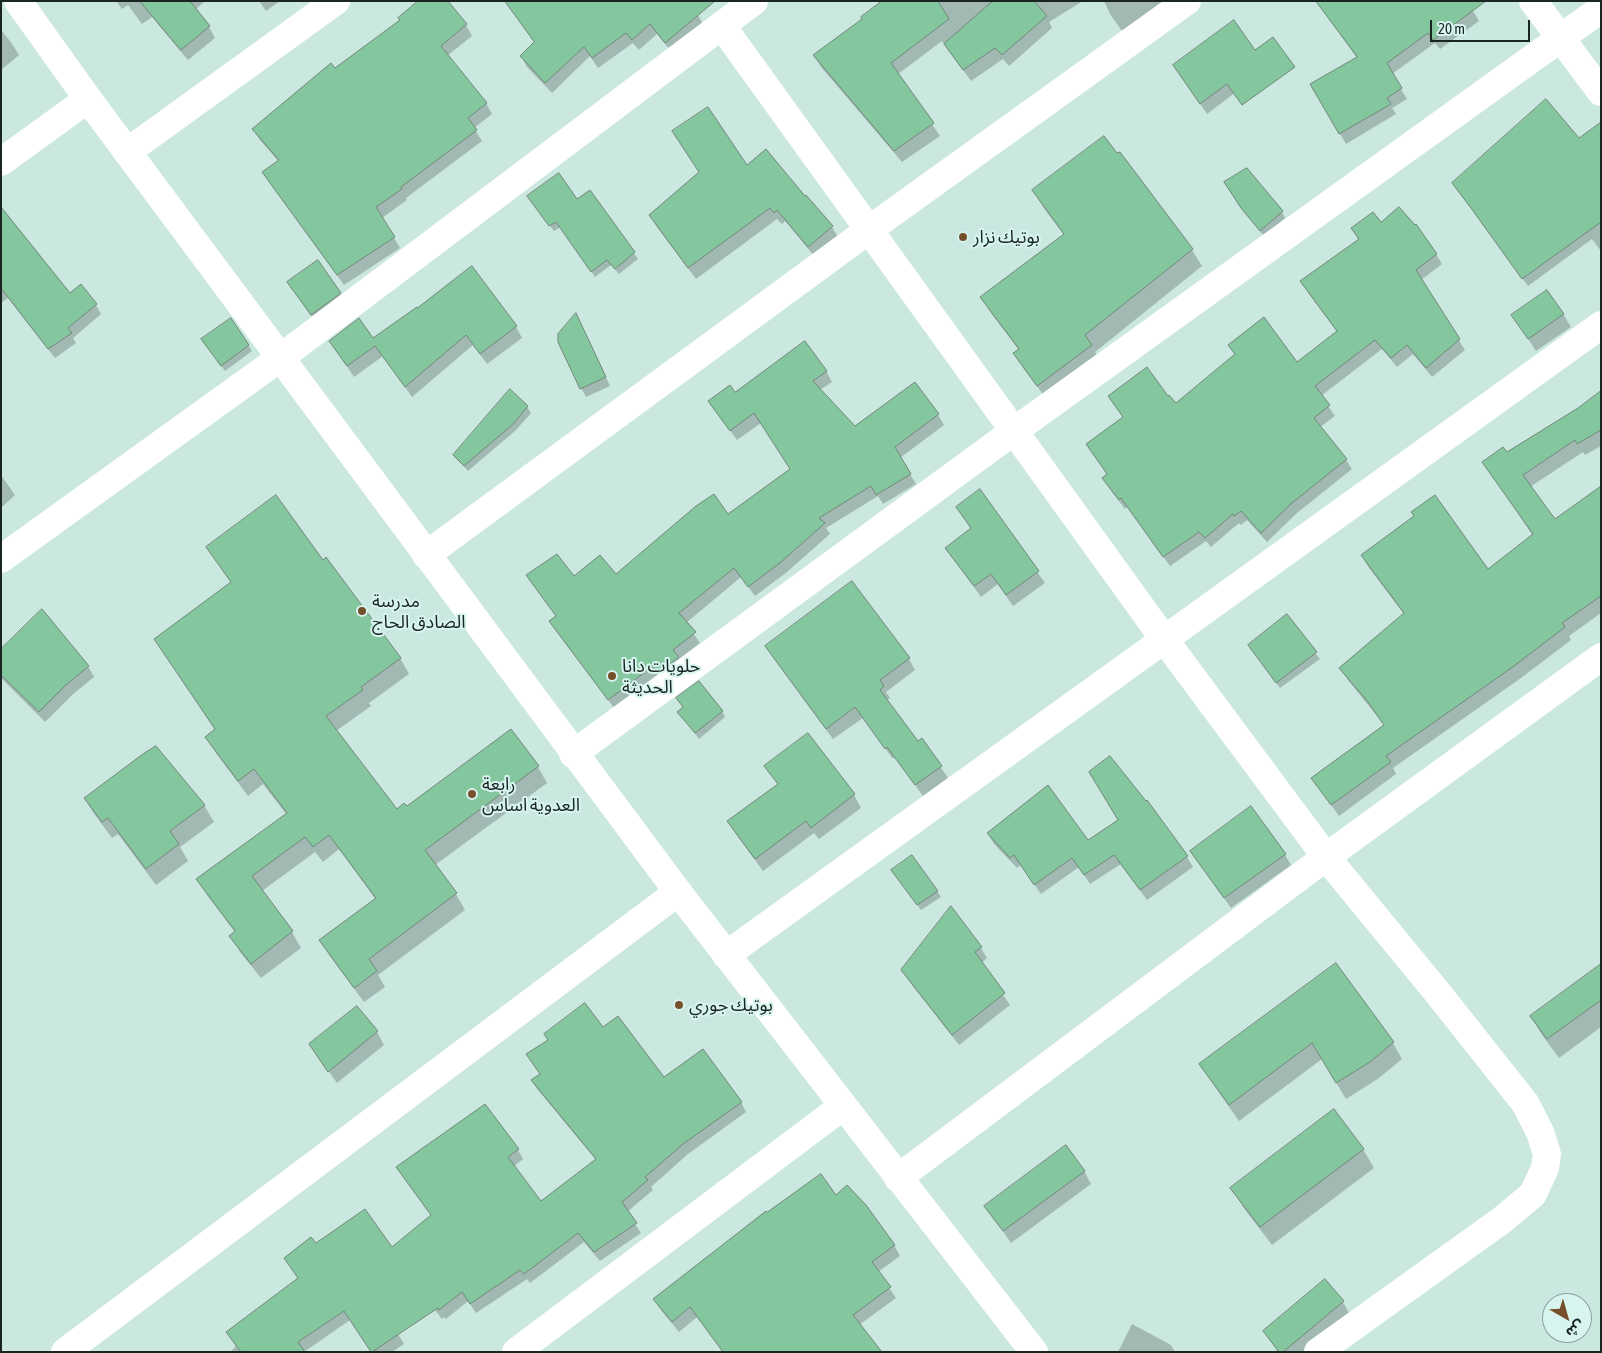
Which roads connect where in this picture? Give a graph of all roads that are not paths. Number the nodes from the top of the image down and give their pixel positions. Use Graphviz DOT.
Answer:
graph roads {
  1 [pos="18,1"];
  2 [pos="336,1"];
  3 [pos="754,1"];
  4 [pos="1187,1"];
  5 [pos="1533,1"];
  6 [pos="1601,9"];
  7 [pos="722,26"];
  8 [pos="1561,38"];
  9 [pos="1601,92"];
  10 [pos="88,99"];
  11 [pos="127,152"];
  12 [pos="1,162"];
  13 [pos="870,229"];
  14 [pos="1601,325"];
  15 [pos="280,358"];
  16 [pos="1014,431"];
  17 [pos="426,555"];
  18 [pos="1,559"];
  19 [pos="1164,639"];
  20 [pos="1601,657"];
  21 [pos="573,754"];
  22 [pos="1326,857"];
  23 [pos="678,892"];
  24 [pos="726,955"];
  25 [pos="843,1106"];
  26 [pos="898,1178"];
  27 [pos="65,1352"];
  28 [pos="516,1352"];
  29 [pos="1034,1352"];
  30 [pos="1318,1352"];
  1 -- 10 [label="street"];
  2 -- 11 [label="street"];
  3 -- 7 [label="street"];
  4 -- 13 [label="street"];
  5 -- 8 [label="street"];
  6 -- 8 [label="street"];
  7 -- 13 [label="street"];
  7 -- 15 [label="street"];
  8 -- 9 [label="street"];
  8 -- 16 [label="street"];
  10 -- 11 [label="street"];
  10 -- 12 [label="street"];
  11 -- 15 [label="street"];
  13 -- 16 [label="street"];
  13 -- 17 [label="street"];
  14 -- 19 [label="street"];
  15 -- 17 [label="street"];
  15 -- 18 [label="street"];
  16 -- 19 [label="street"];
  16 -- 21 [label="street"];
  17 -- 21 [label="street"];
  19 -- 22 [label="street"];
  19 -- 24 [label="street"];
  20 -- 22 [label="street"];
  21 -- 23 [label="street"];
  22 -- 26 [label="street"];
  22 -- 30 [label="street"];
  23 -- 24 [label="street"];
  23 -- 27 [label="street"];
  24 -- 25 [label="street"];
  25 -- 26 [label="street"];
  25 -- 28 [label="street"];
  26 -- 29 [label="street"];
}
